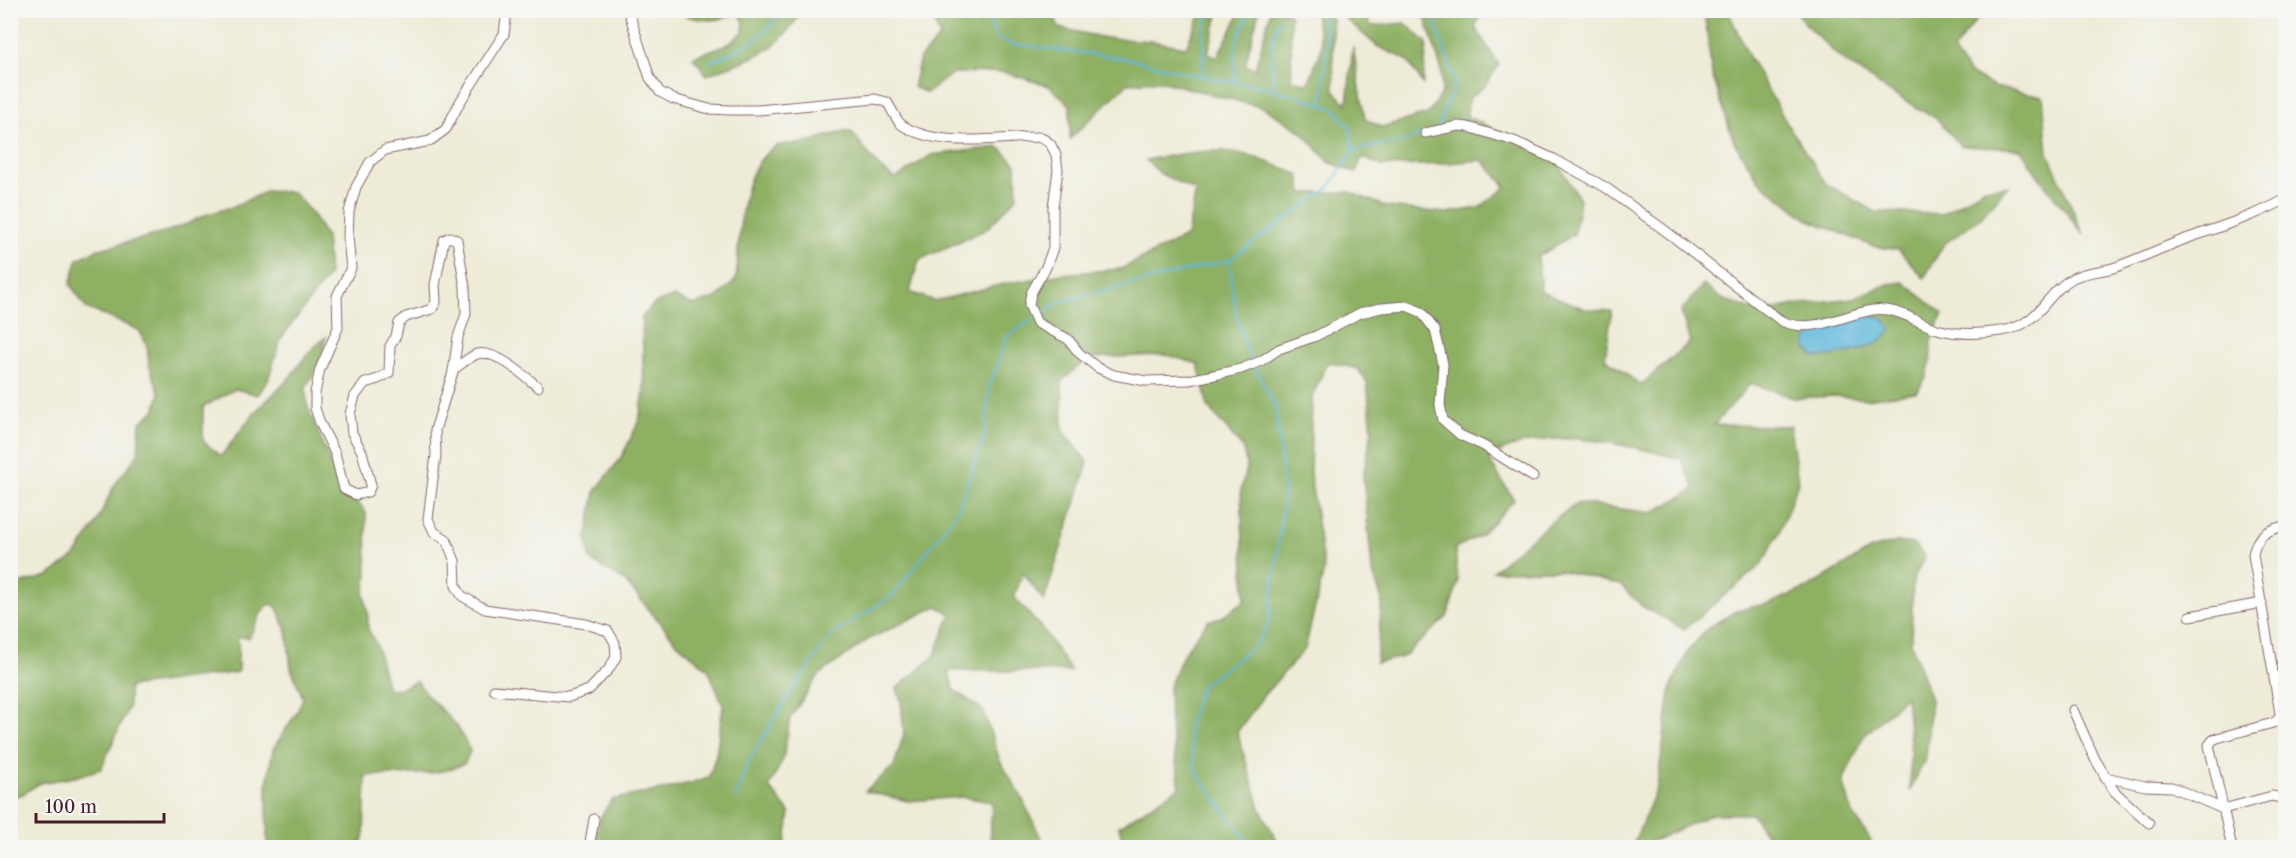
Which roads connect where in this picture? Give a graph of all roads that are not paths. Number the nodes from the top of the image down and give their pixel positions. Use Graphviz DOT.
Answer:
graph roads {
  1 [pos="507,10"];
  2 [pos="628,10"];
  3 [pos="1425,133"];
  4 [pos="2286,199"];
  5 [pos="453,370"];
  6 [pos="538,387"];
  7 [pos="1533,477"];
  8 [pos="2286,526"];
  9 [pos="2262,603"];
  10 [pos="2190,616"];
  11 [pos="494,690"];
  12 [pos="2073,710"];
  13 [pos="2105,777"];
  14 [pos="2286,800"];
  15 [pos="2223,808"];
  16 [pos="594,819"];
  17 [pos="2149,823"];
  18 [pos="589,848"];
  19 [pos="2232,848"];
  1 -- 5 [label="street"];
  2 -- 7 [label="street"];
  3 -- 4 [label="street"];
  5 -- 6 [label="street"];
  5 -- 11 [label="street"];
  8 -- 9 [label="street"];
  9 -- 10 [label="street"];
  9 -- 15 [label="street"];
  12 -- 13 [label="street"];
  13 -- 15 [label="street"];
  13 -- 17 [label="street"];
  14 -- 15 [label="street"];
  15 -- 19 [label="street"];
  16 -- 18 [label="street"];
}
